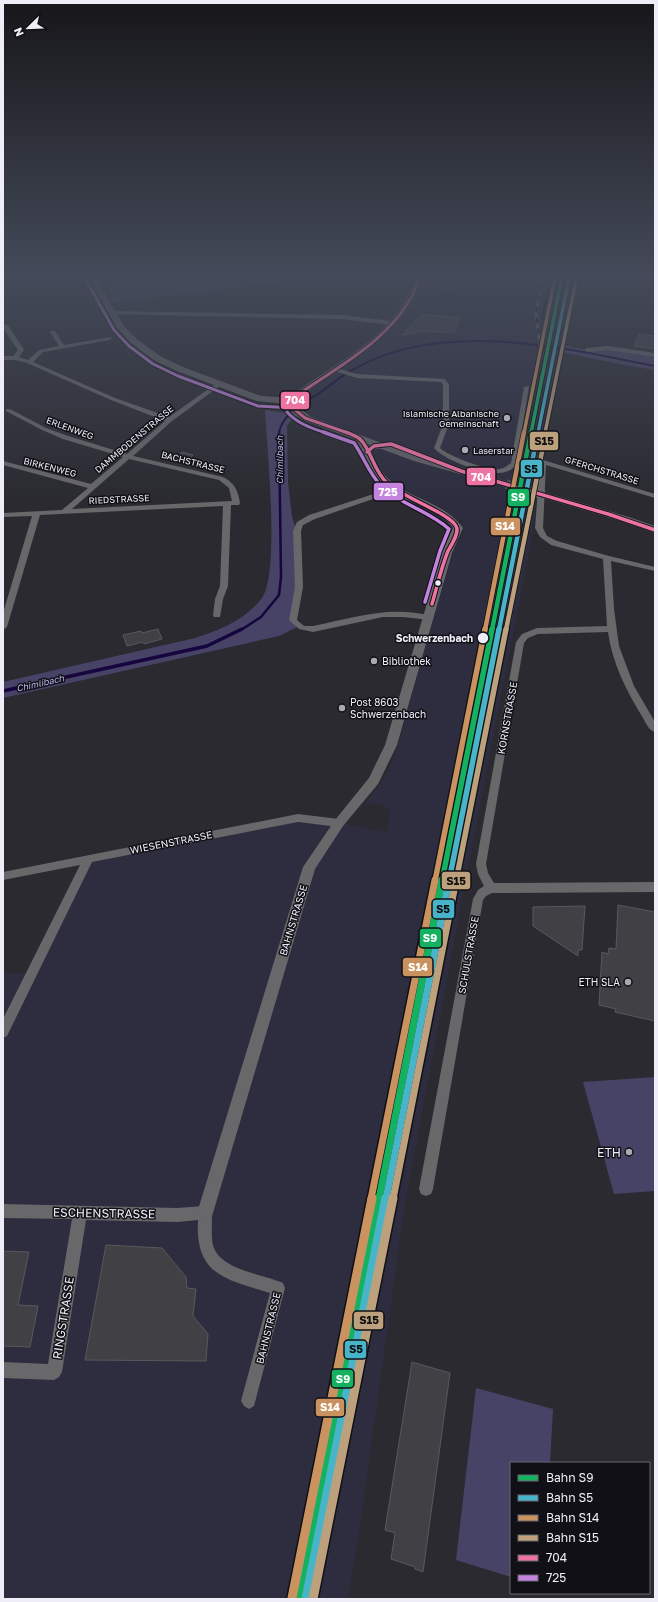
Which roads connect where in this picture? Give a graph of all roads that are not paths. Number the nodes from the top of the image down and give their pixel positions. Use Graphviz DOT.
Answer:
graph roads {
  1 [pos="20,352"];
  2 [pos="43,352"];
  3 [pos="149,352"];
  4 [pos="359,352"];
  5 [pos="633,352"];
  6 [pos="655,355"];
  7 [pos="3,358"];
  8 [pos="15,358"];
  9 [pos="29,362"];
  10 [pos="337,371"];
  11 [pos="219,384"];
  12 [pos="527,387"];
  13 [pos="298,407"];
  14 [pos="8,410"];
  15 [pos="170,420"];
  16 [pos="358,437"];
  17 [pos="379,446"];
  18 [pos="369,456"];
  19 [pos="129,457"];
  20 [pos="3,463"];
  21 [pos="462,470"];
  22 [pos="506,484"];
  23 [pos="92,487"];
  24 [pos="396,490"];
  25 [pos="547,496"];
  26 [pos="655,496"];
  27 [pos="232,504"];
  28 [pos="64,512"];
  29 [pos="38,514"];
  30 [pos="3,515"];
  31 [pos="655,530"];
  32 [pos="607,558"];
  33 [pos="655,569"];
  34 [pos="217,615"];
  35 [pos="428,618"];
  36 [pos="3,627"];
  37 [pos="612,629"];
  38 [pos="651,717"];
  39 [pos="655,729"];
  40 [pos="340,823"];
  41 [pos="89,858"];
  42 [pos="3,876"];
  43 [pos="491,888"];
  44 [pos="655,888"];
  45 [pos="3,1032"];
  46 [pos="426,1189"];
  47 [pos="3,1211"];
  48 [pos="80,1213"];
  49 [pos="205,1213"];
  50 [pos="3,1370"];
  51 [pos="249,1401"];
  1 -- 8 [label="street"];
  2 -- 9 [label="street"];
  3 -- 11 [label="main road"];
  4 -- 10 [label="main road"];
  5 -- 6 [label="street"];
  7 -- 8 [label="street"];
  8 -- 9 [label="street"];
  9 -- 15 [label="street"];
  10 -- 12 [label="street"];
  10 -- 13 [label="main road"];
  11 -- 13 [label="main road"];
  11 -- 15 [label="street, DAMMBODENSTRASSE"];
  13 -- 16 [label="main road"];
  13 -- 17 [label="main road"];
  14 -- 19 [label="street, ERLENWEG"];
  15 -- 19 [label="street, DAMMBODENSTRASSE"];
  16 -- 17 [label="main road"];
  16 -- 18 [label="street, BAHNSTRASSE"];
  17 -- 18 [label="street"];
  17 -- 21 [label="main road"];
  17 -- 21 [label="main road"];
  18 -- 24 [label="street, BAHNSTRASSE"];
  19 -- 23 [label="street, DAMMBODENSTRASSE"];
  19 -- 27 [label="street, BACHSTRASSE"];
  20 -- 23 [label="street, BIRKENWEG"];
  21 -- 22 [label="main road"];
  23 -- 28 [label="street, DAMMBODENSTRASSE"];
  24 -- 35 [label="street, BAHNSTRASSE"];
  24 -- 35 [label="street"];
  25 -- 31 [label="main road"];
  26 -- 32 [label="street, GFERCHSTRASSE"];
  27 -- 28 [label="street, RIEDSTRASSE"];
  27 -- 34 [label="street, BACHSTRASSE"];
  28 -- 29 [label="street, RIEDSTRASSE"];
  29 -- 30 [label="street, RIEDSTRASSE"];
  29 -- 36 [label="street"];
  32 -- 33 [label="street"];
  32 -- 37 [label="street"];
  35 -- 40 [label="street, BAHNSTRASSE"];
  37 -- 38 [label="street"];
  37 -- 43 [label="street, KORNSTRASSE"];
  38 -- 39 [label="street"];
  40 -- 41 [label="street, WIESENSTRASSE"];
  40 -- 49 [label="street, BAHNSTRASSE"];
  41 -- 42 [label="street, WIESENSTRASSE"];
  41 -- 45 [label="street"];
  43 -- 44 [label="street"];
  43 -- 46 [label="street, SCHULSTRASSE"];
  47 -- 48 [label="street, ESCHENSTRASSE"];
  48 -- 49 [label="street, ESCHENSTRASSE"];
  48 -- 50 [label="street, RINGSTRASSE"];
  49 -- 51 [label="street, BAHNSTRASSE"];
}
